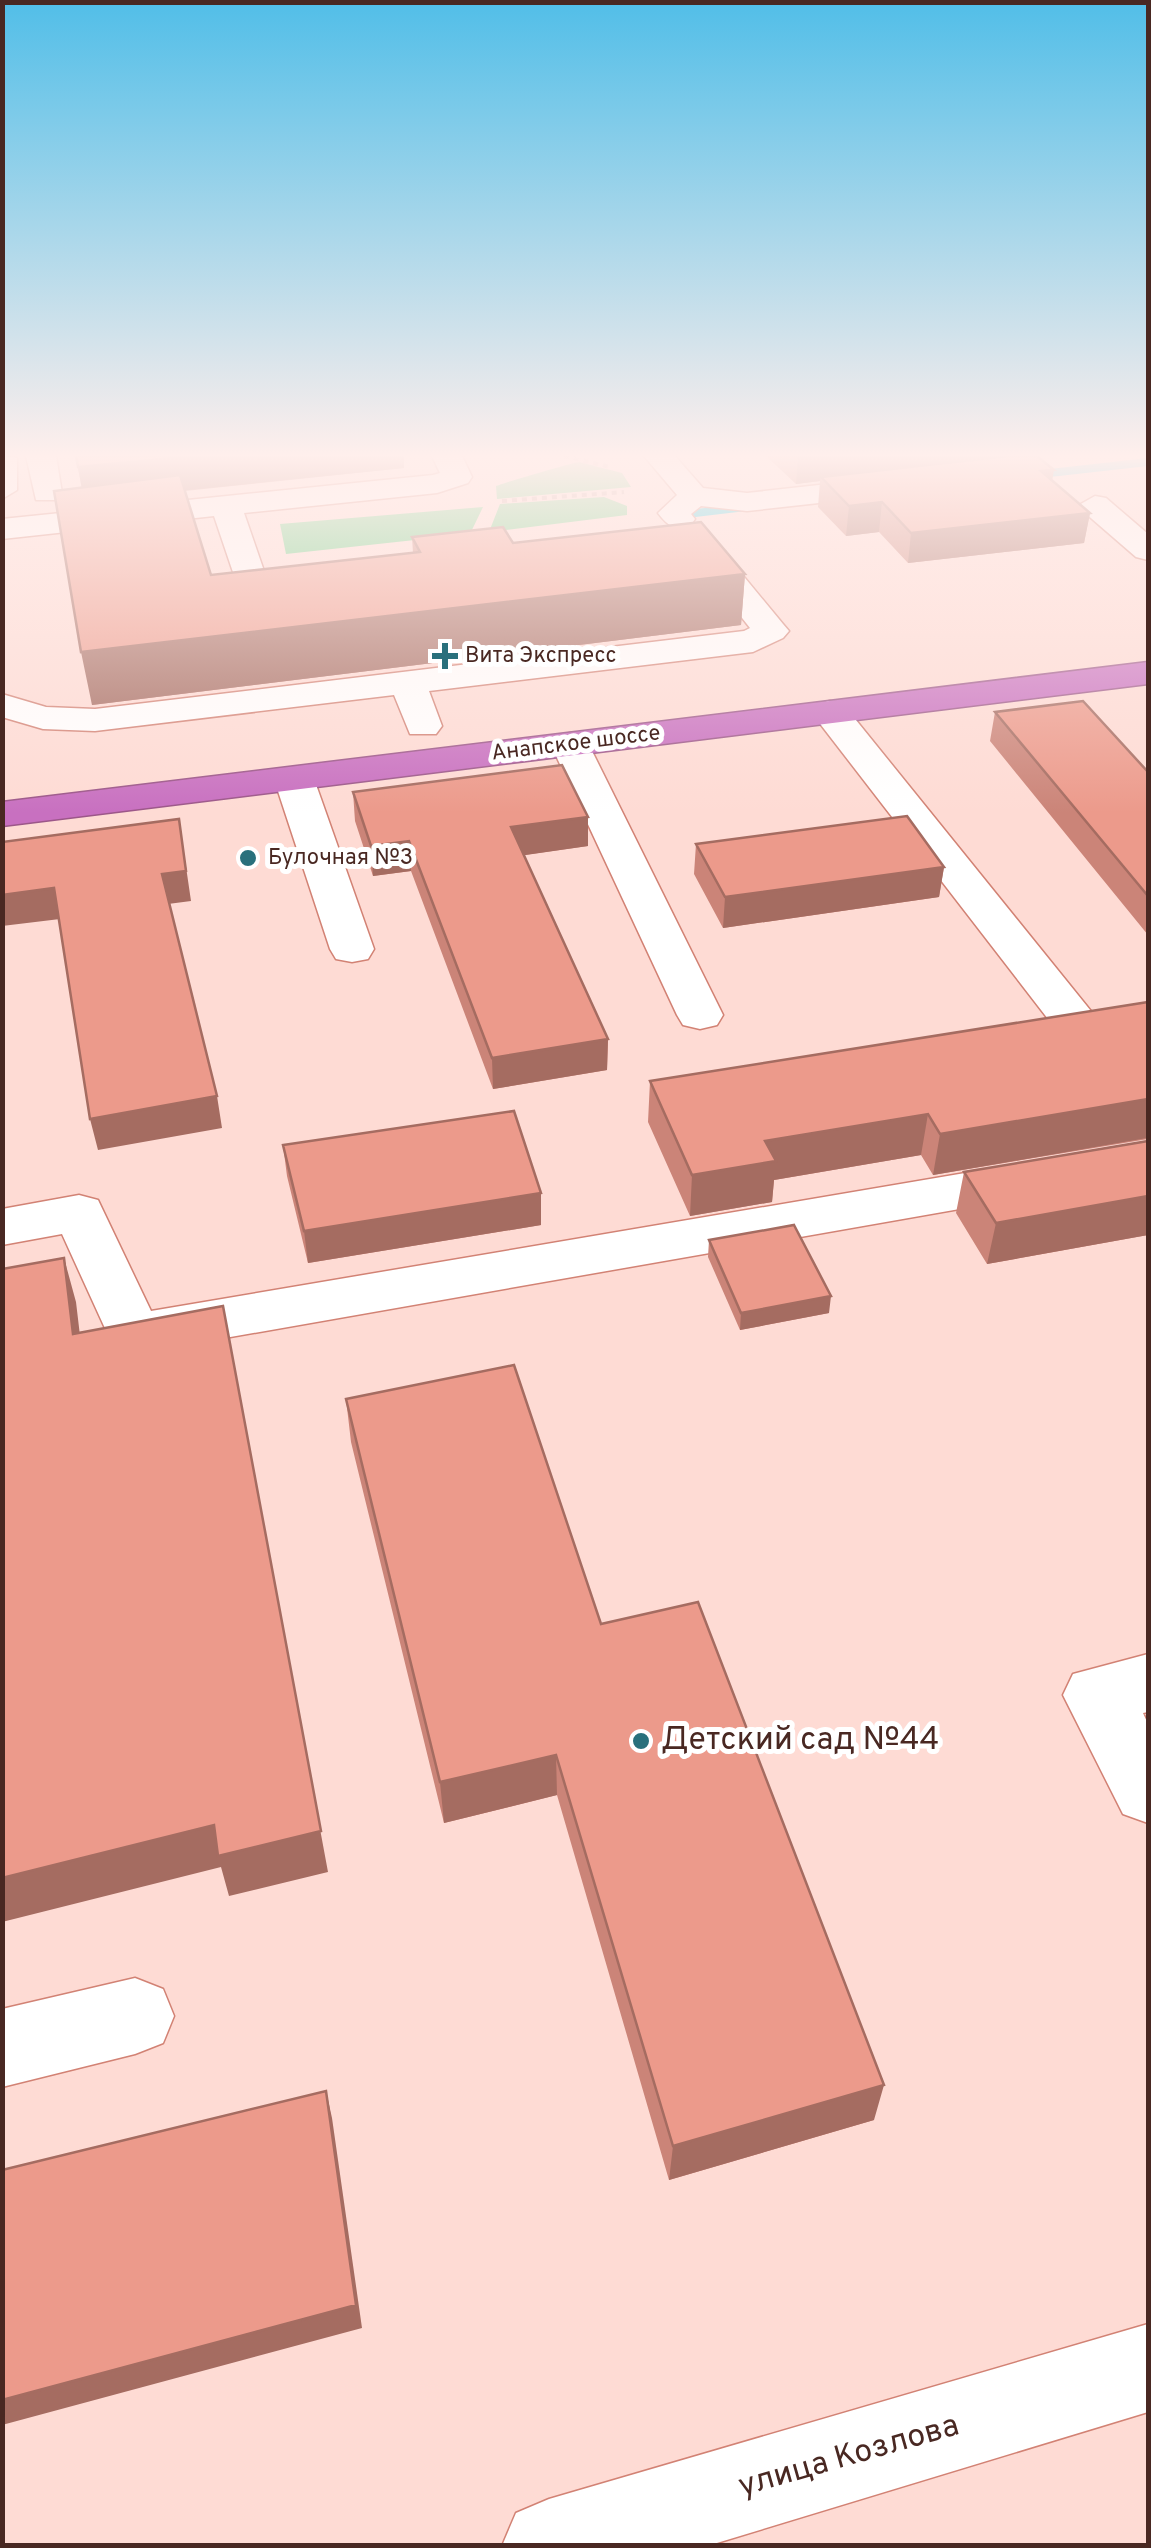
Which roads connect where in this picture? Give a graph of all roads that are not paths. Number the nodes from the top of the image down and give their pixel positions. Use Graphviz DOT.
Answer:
graph roads {
  1 [pos="249,575"];
  2 [pos="345,575"];
  3 [pos="725,575"];
  4 [pos="1148,638"];
  5 [pos="1148,673"];
  6 [pos="408,682"];
  7 [pos="2,705"];
  8 [pos="830,712"];
  9 [pos="424,726"];
  10 [pos="570,744"];
  11 [pos="2,778"];
  12 [pos="294,779"];
  13 [pos="2,814"];
  14 [pos="352,948"];
  15 [pos="700,1015"];
  16 [pos="1132,1023"];
  17 [pos="1082,1031"];
  18 [pos="1024,1040"];
  19 [pos="1148,1159"];
  20 [pos="2,1227"];
  21 [pos="1148,1683"];
  22 [pos="1148,1791"];
  23 [pos="135,2016"];
  24 [pos="2,2048"];
  25 [pos="1148,2368"];
  26 [pos="549,2546"];
  1 -- 2 [label="street"];
  3 -- 6 [label="street"];
  4 -- 9 [label="highway, Анапское шоссе"];
  5 -- 8 [label="highway, Анапское шоссе"];
  6 -- 7 [label="street"];
  6 -- 9 [label="street"];
  8 -- 10 [label="highway, Анапское шоссе"];
  8 -- 17 [label="street"];
  9 -- 11 [label="highway, Анапское шоссе"];
  10 -- 12 [label="highway, Анапское шоссе"];
  10 -- 15 [label="street"];
  12 -- 13 [label="highway, Анапское шоссе"];
  12 -- 14 [label="street"];
  16 -- 17 [label="street"];
  17 -- 18 [label="street"];
  19 -- 20 [label="street"];
  21 -- 22 [label="street"];
  23 -- 24 [label="street"];
  25 -- 26 [label="street, улица Козлова"];
}
